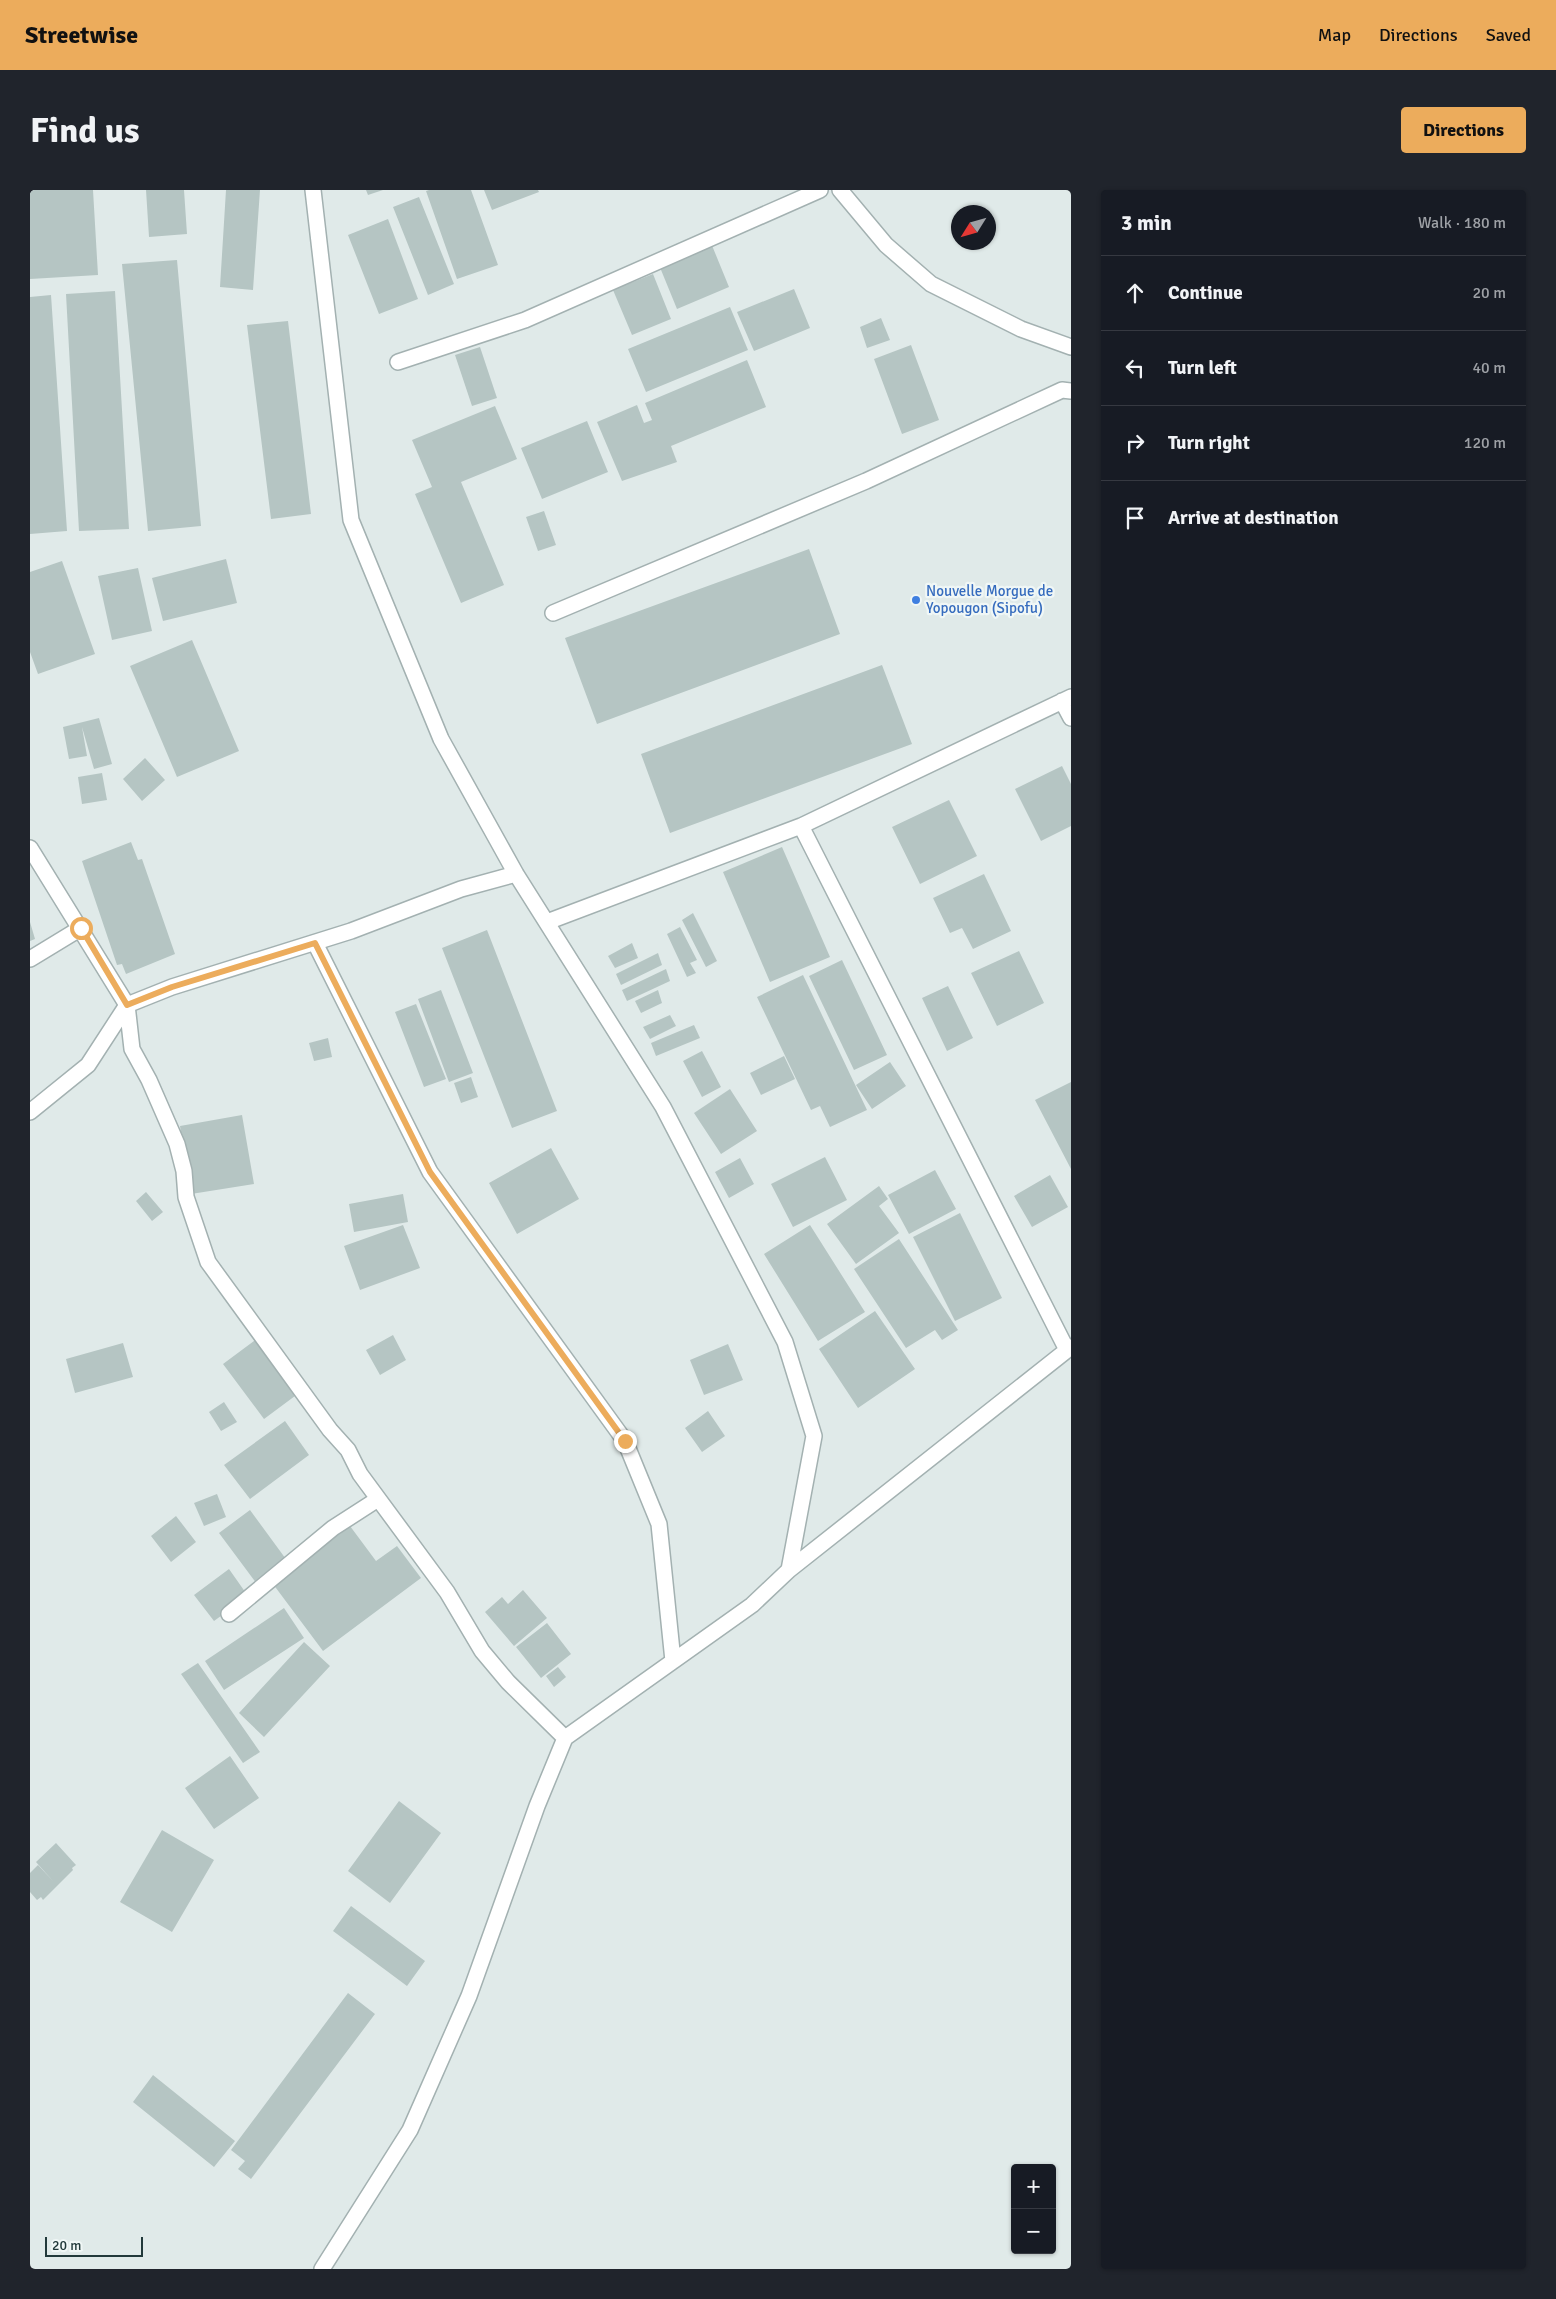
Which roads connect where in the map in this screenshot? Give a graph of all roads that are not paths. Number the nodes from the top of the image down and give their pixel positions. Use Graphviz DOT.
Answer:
graph roads {
  1 [pos="313,190"];
  2 [pos="820,190"];
  3 [pos="840,190"];
  4 [pos="1071,347"];
  5 [pos="398,362"];
  6 [pos="1071,391"];
  7 [pos="553,612"];
  8 [pos="1066,699"];
  9 [pos="1071,718"];
  10 [pos="801,826"];
  11 [pos="30,848"];
  12 [pos="516,874"];
  13 [pos="547,922"];
  14 [pos="81,928"];
  15 [pos="315,943"];
  16 [pos="30,959"];
  17 [pos="127,1005"];
  18 [pos="30,1112"];
  19 [pos="1069,1349"];
  20 [pos="378,1499"];
  21 [pos="789,1570"];
  22 [pos="229,1614"];
  23 [pos="673,1662"];
  24 [pos="565,1738"];
  25 [pos="322,2269"];
  1 -- 12 [label="street"];
  2 -- 5 [label="street"];
  3 -- 4 [label="street"];
  6 -- 7 [label="street"];
  8 -- 9 [label="street"];
  8 -- 10 [label="street"];
  10 -- 13 [label="street"];
  10 -- 19 [label="street"];
  11 -- 14 [label="street"];
  12 -- 13 [label="street"];
  12 -- 15 [label="street"];
  13 -- 21 [label="street"];
  14 -- 16 [label="street"];
  14 -- 17 [label="street"];
  15 -- 17 [label="street"];
  15 -- 23 [label="street"];
  17 -- 18 [label="street"];
  17 -- 20 [label="street"];
  19 -- 21 [label="street"];
  20 -- 22 [label="street"];
  20 -- 24 [label="street"];
  21 -- 23 [label="street"];
  23 -- 24 [label="street"];
  24 -- 25 [label="street"];
}
